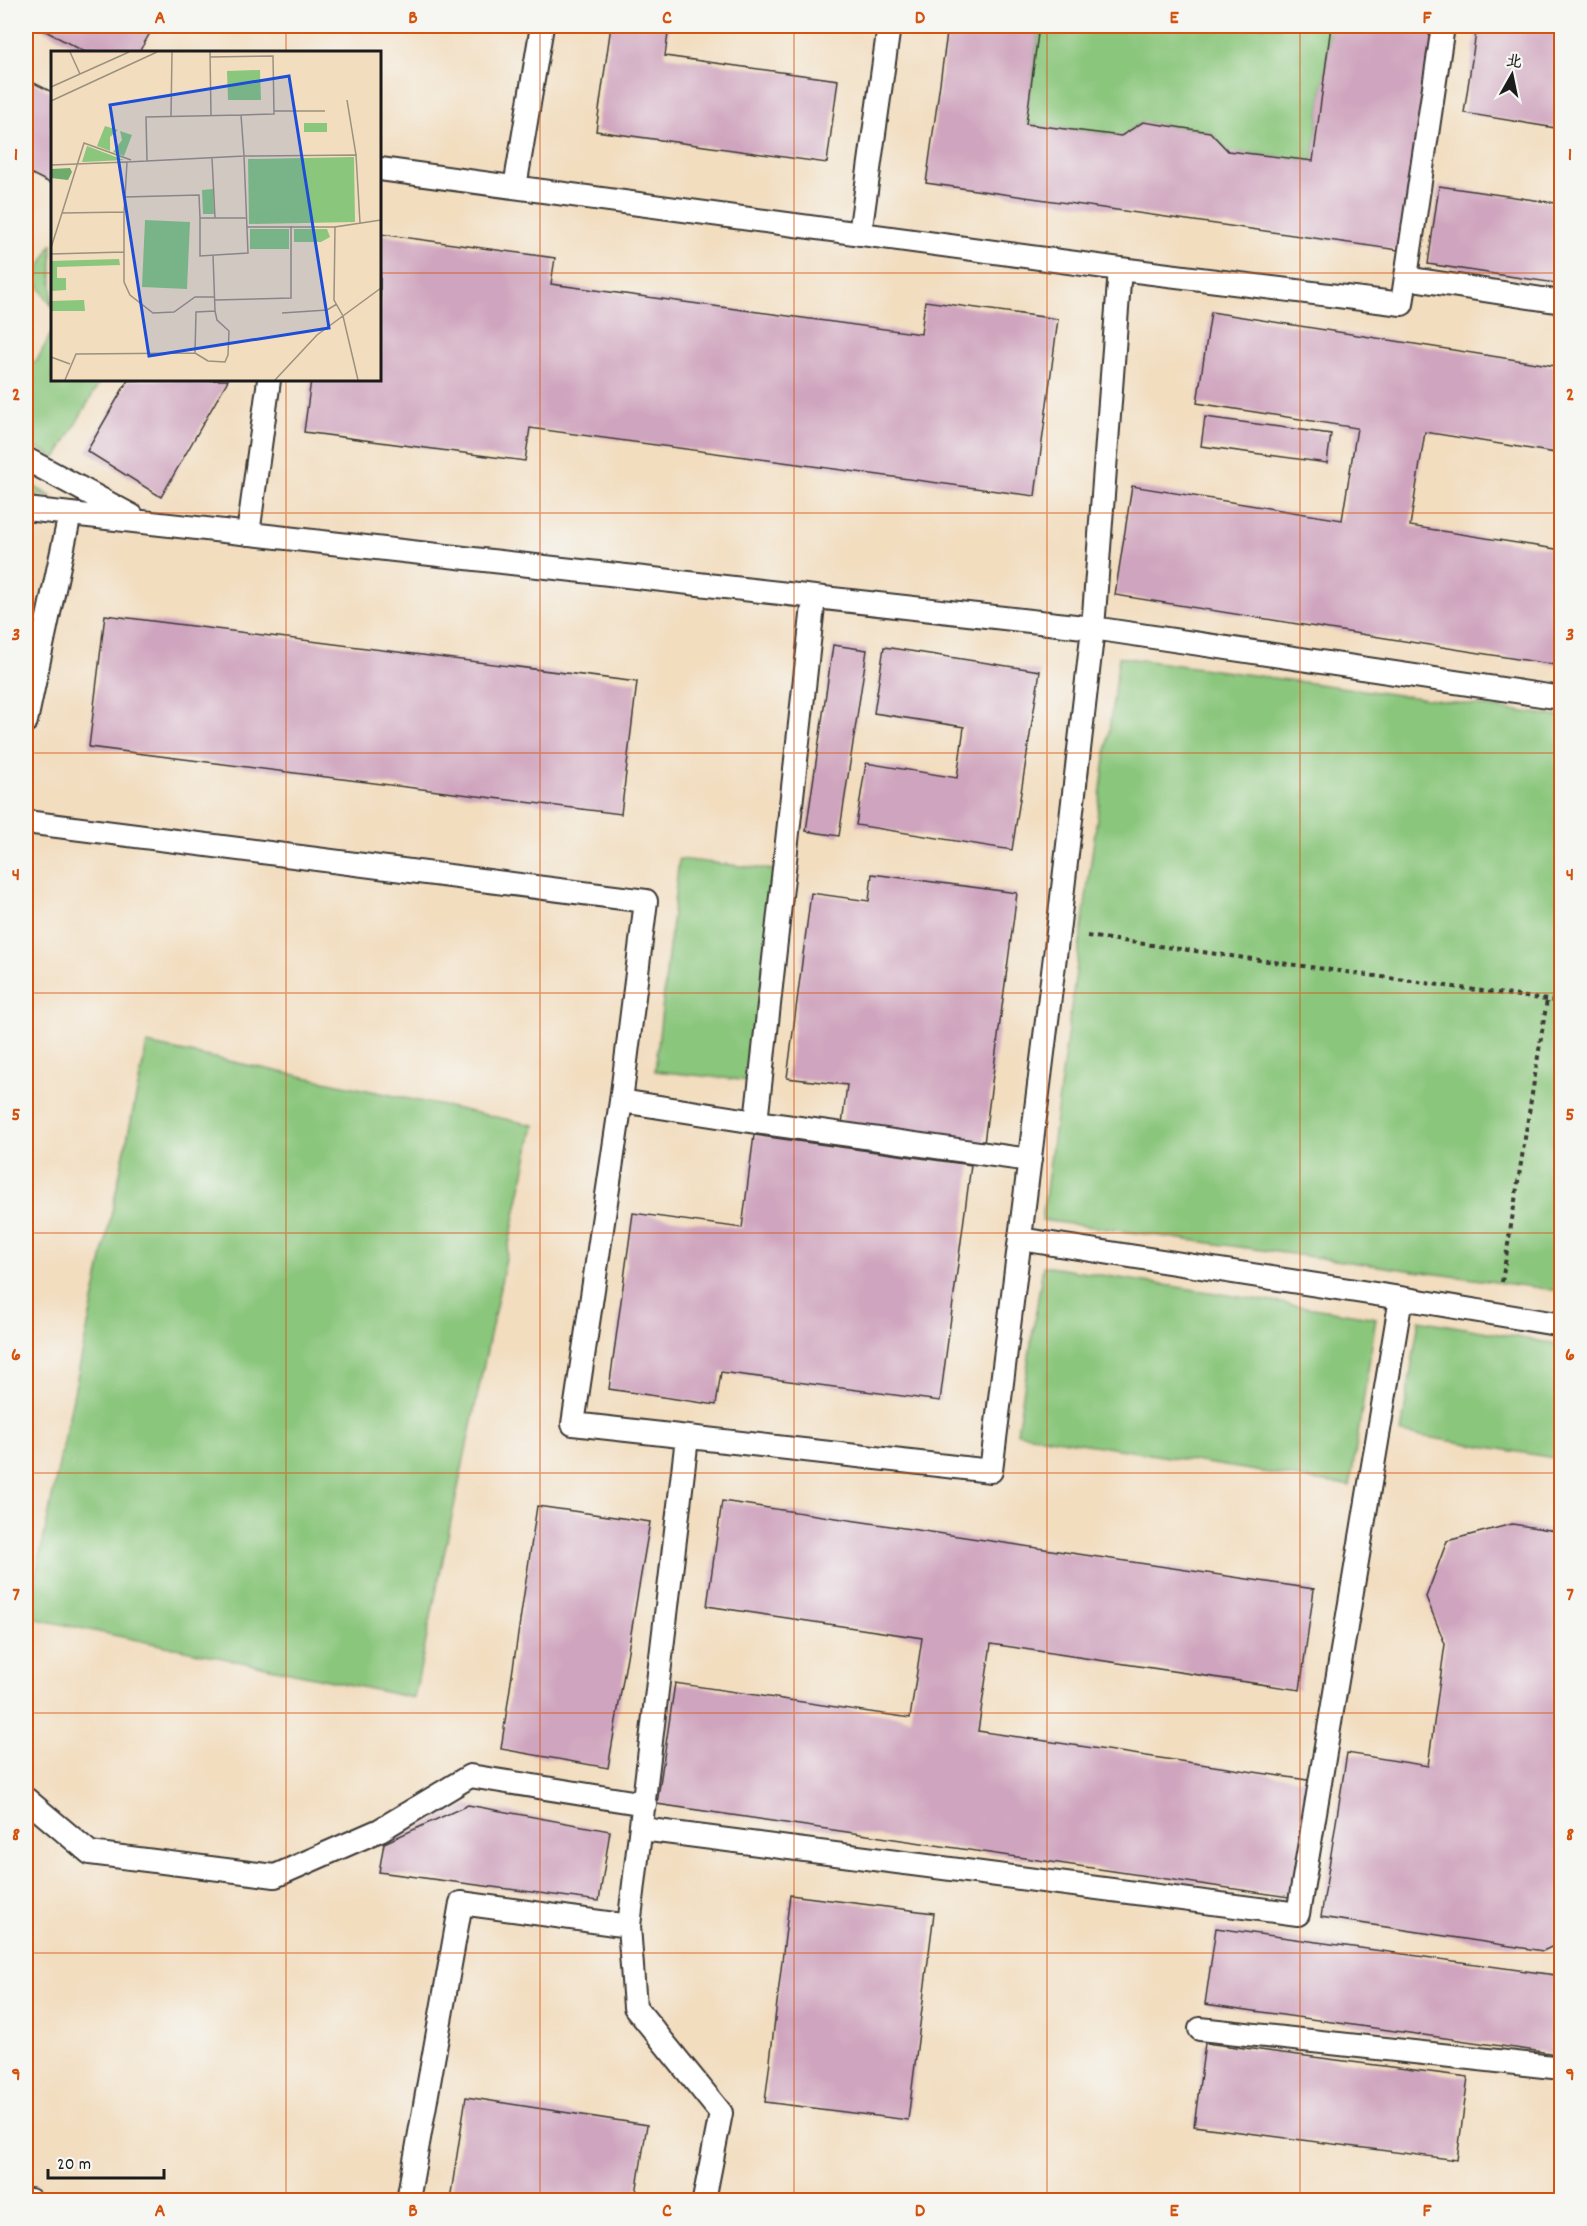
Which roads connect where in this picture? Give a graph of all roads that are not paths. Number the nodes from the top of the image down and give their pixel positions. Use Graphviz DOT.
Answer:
graph roads {
  1 [pos="542,26"];
  2 [pos="889,26"];
  3 [pos="1443,26"];
  4 [pos="381,169"];
  5 [pos="515,187"];
  6 [pos="860,234"];
  7 [pos="1120,269"];
  8 [pos="1406,278"];
  9 [pos="1562,302"];
  10 [pos="269,381"];
  11 [pos="26,459"];
  12 [pos="26,509"];
  13 [pos="70,514"];
  14 [pos="143,522"];
  15 [pos="248,534"];
  16 [pos="814,597"];
  17 [pos="1093,628"];
  18 [pos="1562,698"];
  19 [pos="26,721"];
  20 [pos="26,822"];
  21 [pos="621,1101"];
  22 [pos="756,1122"];
  23 [pos="1030,1160"];
  24 [pos="1020,1239"];
  25 [pos="1401,1298"];
  26 [pos="1562,1325"];
  27 [pos="687,1438"];
  28 [pos="26,1799"];
  29 [pos="645,1804"];
  30 [pos="642,1828"];
  31 [pos="630,1926"];
  32 [pos="1200,2029"];
  33 [pos="1562,2068"];
  34 [pos="408,2200"];
  35 [pos="704,2200"];
  1 -- 5 [label="lane"];
  2 -- 6 [label="lane"];
  3 -- 8 [label="lane"];
  4 -- 5 [label="lane"];
  5 -- 6 [label="lane"];
  6 -- 7 [label="lane"];
  7 -- 8 [label="lane"];
  7 -- 17 [label="lane"];
  8 -- 9 [label="lane"];
  10 -- 15 [label="lane"];
  11 -- 14 [label="lane"];
  12 -- 13 [label="lane"];
  13 -- 14 [label="lane"];
  13 -- 19 [label="lane"];
  14 -- 15 [label="lane"];
  15 -- 16 [label="lane"];
  16 -- 17 [label="lane"];
  16 -- 22 [label="lane"];
  17 -- 18 [label="lane"];
  17 -- 23 [label="lane"];
  20 -- 21 [label="lane"];
  21 -- 22 [label="lane"];
  21 -- 27 [label="lane"];
  22 -- 23 [label="lane"];
  23 -- 24 [label="lane"];
  24 -- 25 [label="lane"];
  24 -- 27 [label="lane"];
  25 -- 26 [label="lane"];
  25 -- 30 [label="lane"];
  27 -- 29 [label="lane"];
  28 -- 29 [label="lane"];
  29 -- 30 [label="lane"];
  30 -- 31 [label="lane"];
  31 -- 34 [label="lane"];
  31 -- 35 [label="lane"];
  32 -- 33 [label="lane"];
}
